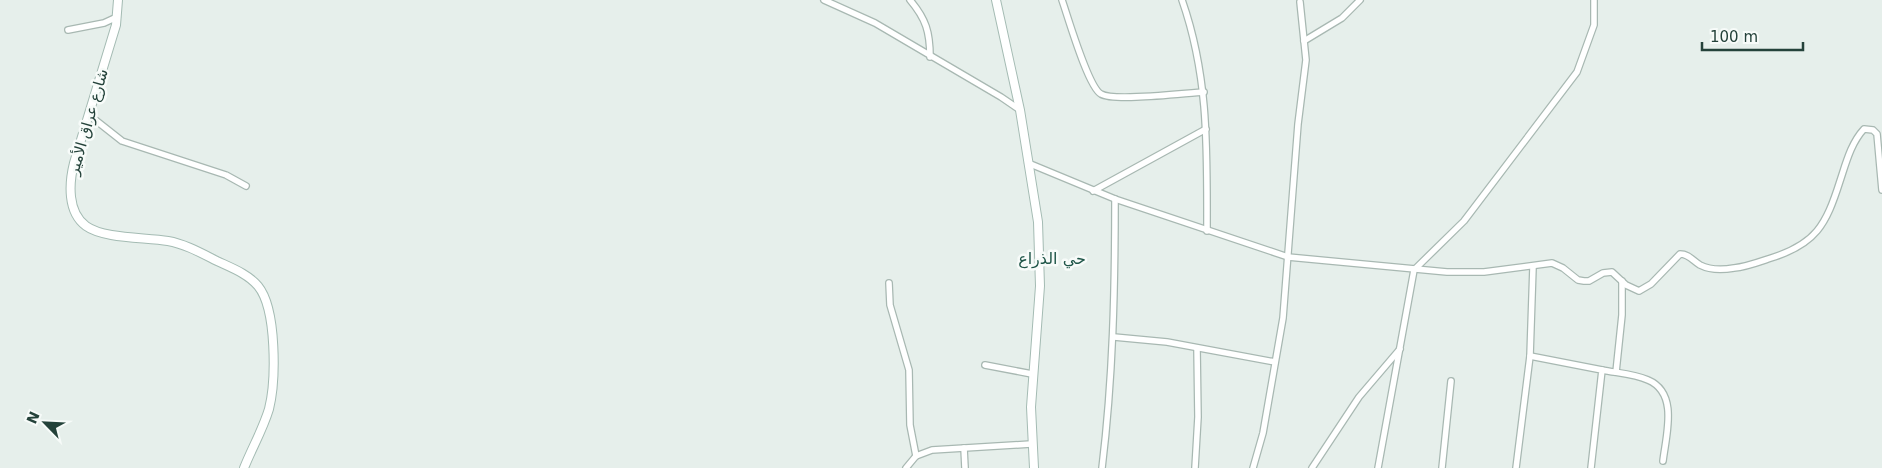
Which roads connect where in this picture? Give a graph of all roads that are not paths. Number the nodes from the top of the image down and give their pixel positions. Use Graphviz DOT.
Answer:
graph roads {
  1 [pos="118,0"];
  2 [pos="824,0"];
  3 [pos="910,0"];
  4 [pos="996,0"];
  5 [pos="1062,0"];
  6 [pos="1182,0"];
  7 [pos="1360,0"];
  8 [pos="1594,0"];
  9 [pos="1300,2"];
  10 [pos="118,17"];
  11 [pos="68,30"];
  12 [pos="1304,41"];
  13 [pos="930,57"];
  14 [pos="1204,92"];
  15 [pos="1020,110"];
  16 [pos="89,115"];
  17 [pos="1206,130"];
  18 [pos="1028,163"];
  19 [pos="246,186"];
  20 [pos="1882,190"];
  21 [pos="1093,191"];
  22 [pos="1115,199"];
  23 [pos="1207,231"];
  24 [pos="1288,257"];
  25 [pos="1533,267"];
  26 [pos="1414,270"];
  27 [pos="1622,281"];
  28 [pos="889,283"];
  29 [pos="1114,336"];
  30 [pos="1197,348"];
  31 [pos="1400,349"];
  32 [pos="1530,356"];
  33 [pos="1275,362"];
  34 [pos="985,365"];
  35 [pos="1602,370"];
  36 [pos="1616,372"];
  37 [pos="1032,374"];
  38 [pos="1451,380"];
  39 [pos="1031,444"];
  40 [pos="964,448"];
  41 [pos="916,456"];
  42 [pos="1663,460"];
  43 [pos="244,468"];
  44 [pos="906,468"];
  45 [pos="965,468"];
  46 [pos="1034,468"];
  47 [pos="1102,468"];
  48 [pos="1194,468"];
  49 [pos="1253,468"];
  50 [pos="1312,468"];
  51 [pos="1378,468"];
  52 [pos="1442,468"];
  53 [pos="1516,468"];
  54 [pos="1591,468"];
  1 -- 10 [label="main road, شارع عراق الأمير"];
  2 -- 13 [label="street"];
  3 -- 13 [label="street"];
  4 -- 15 [label="main road"];
  5 -- 14 [label="street"];
  6 -- 14 [label="street"];
  7 -- 12 [label="street"];
  8 -- 26 [label="street"];
  9 -- 12 [label="street"];
  10 -- 11 [label="street"];
  10 -- 16 [label="main road, شارع عراق الأمير"];
  12 -- 24 [label="street"];
  13 -- 15 [label="street"];
  14 -- 17 [label="street"];
  15 -- 18 [label="main road"];
  16 -- 19 [label="street"];
  16 -- 43 [label="main road, شارع عراق الأمير"];
  17 -- 21 [label="street"];
  17 -- 23 [label="street"];
  18 -- 21 [label="street"];
  18 -- 37 [label="main road"];
  20 -- 27 [label="street"];
  21 -- 22 [label="street"];
  22 -- 23 [label="street"];
  22 -- 29 [label="street"];
  23 -- 24 [label="street"];
  24 -- 26 [label="street"];
  24 -- 33 [label="street"];
  25 -- 26 [label="street"];
  25 -- 27 [label="street"];
  25 -- 32 [label="street"];
  26 -- 31 [label="street"];
  27 -- 36 [label="street"];
  28 -- 41 [label="street"];
  29 -- 30 [label="street"];
  29 -- 47 [label="street"];
  30 -- 33 [label="street"];
  30 -- 48 [label="street"];
  31 -- 50 [label="street"];
  31 -- 51 [label="street"];
  32 -- 35 [label="street"];
  32 -- 53 [label="street"];
  33 -- 49 [label="street"];
  34 -- 37 [label="street"];
  35 -- 36 [label="street"];
  35 -- 54 [label="street"];
  36 -- 42 [label="street"];
  37 -- 39 [label="main road"];
  38 -- 52 [label="street"];
  39 -- 40 [label="street"];
  39 -- 46 [label="main road"];
  40 -- 41 [label="street"];
  40 -- 45 [label="street"];
  41 -- 44 [label="street"];
}
